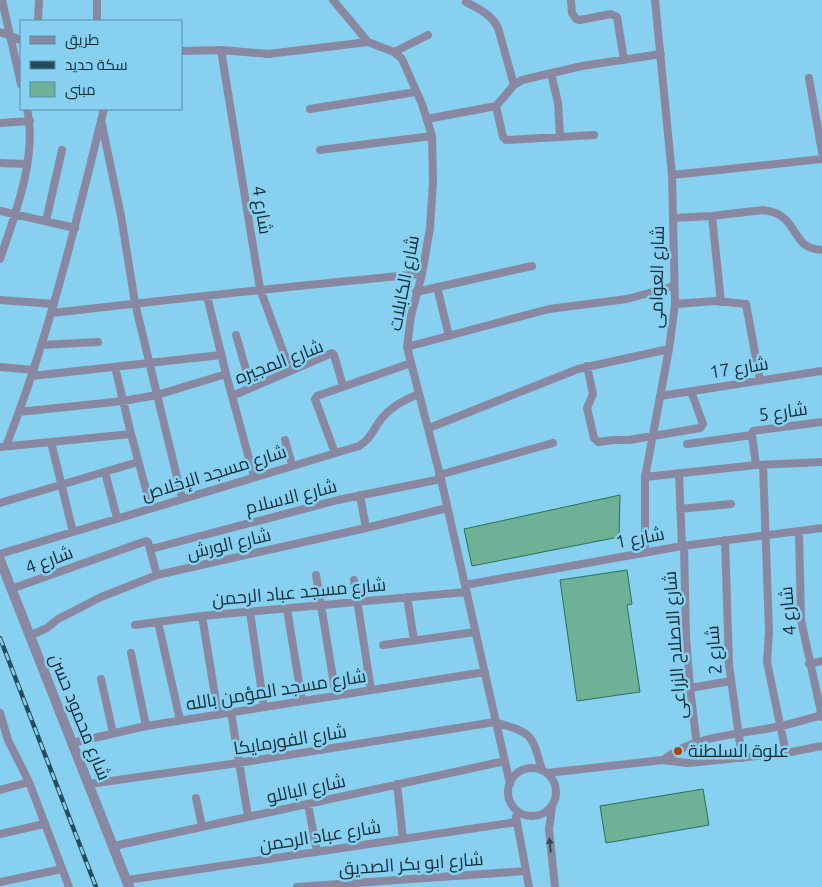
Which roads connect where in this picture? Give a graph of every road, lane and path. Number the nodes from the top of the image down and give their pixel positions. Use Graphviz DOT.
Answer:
graph roads {
  1 [pos="2,0"];
  2 [pos="39,0"];
  3 [pos="97,0"];
  4 [pos="333,0"];
  5 [pos="571,0"];
  6 [pos="655,0"];
  7 [pos="466,2"];
  8 [pos="38,20"];
  9 [pos="97,20"];
  10 [pos="0,32"];
  11 [pos="10,35"];
  12 [pos="428,35"];
  13 [pos="20,40"];
  14 [pos="368,42"];
  15 [pos="221,50"];
  16 [pos="182,51"];
  17 [pos="394,52"];
  18 [pos="661,54"];
  19 [pos="624,60"];
  20 [pos="551,73"];
  21 [pos="809,78"];
  22 [pos="20,80"];
  23 [pos="514,85"];
  24 [pos="416,92"];
  25 [pos="496,106"];
  26 [pos="310,109"];
  27 [pos="27,110"];
  28 [pos="104,110"];
  29 [pos="427,119"];
  30 [pos="101,120"];
  31 [pos="30,121"];
  32 [pos="0,123"];
  33 [pos="594,135"];
  34 [pos="432,136"];
  35 [pos="560,137"];
  36 [pos="62,150"];
  37 [pos="320,150"];
  38 [pos="822,152"];
  39 [pos="822,159"];
  40 [pos="0,163"];
  41 [pos="27,164"];
  42 [pos="672,175"];
  43 [pos="0,211"];
  44 [pos="16,213"];
  45 [pos="712,216"];
  46 [pos="673,218"];
  47 [pos="46,221"];
  48 [pos="75,228"];
  49 [pos="822,250"];
  50 [pos="0,259"];
  51 [pos="532,266"];
  52 [pos="422,274"];
  53 [pos="674,286"];
  54 [pos="437,287"];
  55 [pos="260,289"];
  56 [pos="416,292"];
  57 [pos="207,296"];
  58 [pos="0,300"];
  59 [pos="721,302"];
  60 [pos="135,303"];
  61 [pos="54,304"];
  62 [pos="675,304"];
  63 [pos="52,313"];
  64 [pos="236,335"];
  65 [pos="448,336"];
  66 [pos="98,342"];
  67 [pos="41,346"];
  68 [pos="407,347"];
  69 [pos="669,349"];
  70 [pos="221,355"];
  71 [pos="149,362"];
  72 [pos="411,363"];
  73 [pos="586,366"];
  74 [pos="0,367"];
  75 [pos="115,367"];
  76 [pos="290,370"];
  77 [pos="822,371"];
  78 [pos="33,373"];
  79 [pos="226,374"];
  80 [pos="760,380"];
  81 [pos="343,386"];
  82 [pos="251,387"];
  83 [pos="691,391"];
  84 [pos="419,394"];
  85 [pos="157,395"];
  86 [pos="232,396"];
  87 [pos="660,396"];
  88 [pos="123,401"];
  89 [pos="19,412"];
  90 [pos="822,422"];
  91 [pos="428,428"];
  92 [pos="131,434"];
  93 [pos="653,435"];
  94 [pos="752,435"];
  95 [pos="285,440"];
  96 [pos="51,442"];
  97 [pos="554,443"];
  98 [pos="687,444"];
  99 [pos="3,447"];
  100 [pos="335,452"];
  101 [pos="138,462"];
  102 [pos="822,462"];
  103 [pos="292,465"];
  104 [pos="759,465"];
  105 [pos="105,472"];
  106 [pos="679,474"];
  107 [pos="254,477"];
  108 [pos="440,477"];
  109 [pos="645,477"];
  110 [pos="61,485"];
  111 [pos="360,495"];
  112 [pos="182,498"];
  113 [pos="0,503"];
  114 [pos="731,504"];
  115 [pos="152,508"];
  116 [pos="447,508"];
  117 [pos="680,509"];
  118 [pos="118,518"];
  119 [pos="366,528"];
  120 [pos="822,528"];
  121 [pos="799,530"];
  122 [pos="73,532"];
  123 [pos="765,535"];
  124 [pos="725,540"];
  125 [pos="683,546"];
  126 [pos="151,550"];
  127 [pos="645,553"];
  128 [pos="0,554"];
  129 [pos="0,560"];
  130 [pos="2,572"];
  131 [pos="157,575"];
  132 [pos="316,575"];
  133 [pos="354,580"];
  134 [pos="11,589"];
  135 [pos="466,589"];
  136 [pos="407,598"];
  137 [pos="357,602"];
  138 [pos="320,606"];
  139 [pos="288,609"];
  140 [pos="250,612"];
  141 [pos="202,616"];
  142 [pos="158,622"];
  143 [pos="135,625"];
  144 [pos="475,632"];
  145 [pos="29,636"];
  146 [pos="414,640"];
  147 [pos="383,645"];
  148 [pos="131,653"];
  149 [pos="822,661"];
  150 [pos="809,664"];
  151 [pos="485,672"];
  152 [pos="101,679"];
  153 [pos="731,681"];
  154 [pos="690,688"];
  155 [pos="370,690"];
  156 [pos="336,696"];
  157 [pos="302,701"];
  158 [pos="264,707"];
  159 [pos="231,712"];
  160 [pos="218,714"];
  161 [pos="0,716"];
  162 [pos="822,716"];
  163 [pos="180,720"];
  164 [pos="495,722"];
  165 [pos="146,726"];
  166 [pos="781,726"];
  167 [pos="113,733"];
  168 [pos="740,733"];
  169 [pos="697,742"];
  170 [pos="72,743"];
  171 [pos="822,746"];
  172 [pos="786,753"];
  173 [pos="742,758"];
  174 [pos="663,760"];
  175 [pos="505,761"];
  176 [pos="699,762"];
  177 [pos="238,763"];
  178 [pos="544,772"];
  179 [pos="29,782"];
  180 [pos="90,784"];
  181 [pos="398,784"];
  182 [pos="510,784"];
  183 [pos="0,790"];
  184 [pos="196,798"];
  185 [pos="308,804"];
  186 [pos="554,804"];
  187 [pos="514,808"];
  188 [pos="248,816"];
  189 [pos="517,822"];
  190 [pos="44,824"];
  191 [pos="202,826"];
  192 [pos="0,834"];
  193 [pos="403,839"];
  194 [pos="114,846"];
  195 [pos="316,852"];
  196 [pos="62,869"];
  197 [pos="526,871"];
  198 [pos="0,882"];
  199 [pos="128,884"];
  200 [pos="69,887"];
  201 [pos="297,887"];
  202 [pos="530,887"];
  203 [pos="555,887"];
  1 -- 11 [label="street"];
  2 -- 8 [label="street"];
  3 -- 9 [label="street"];
  4 -- 14 [label="street"];
  5 -- 19 [label="street"];
  6 -- 18 [label="street, شارع العوامى"];
  7 -- 23 [label="street"];
  10 -- 11 [label="street"];
  11 -- 13 [label="street"];
  11 -- 22 [label="street"];
  12 -- 17 [label="street"];
  14 -- 15 [label="street"];
  14 -- 17 [label="street"];
  15 -- 16 [label="street"];
  15 -- 55 [label="street, شارع 4"];
  17 -- 24 [label="street, شارع الكابلات"];
  18 -- 19 [label="street"];
  18 -- 42 [label="street, شارع العوامى"];
  19 -- 20 [label="street"];
  20 -- 23 [label="street"];
  20 -- 35 [label="street"];
  21 -- 38 [label="street"];
  23 -- 25 [label="street"];
  24 -- 26 [label="street"];
  24 -- 29 [label="street, شارع الكابلات"];
  25 -- 29 [label="street"];
  25 -- 35 [label="street"];
  27 -- 31 [label="street"];
  28 -- 30 [label="street"];
  29 -- 34 [label="street, شارع الكابلات"];
  30 -- 48 [label="street"];
  30 -- 60 [label="street"];
  31 -- 32 [label="street"];
  31 -- 41 [label="street"];
  33 -- 35 [label="street"];
  34 -- 37 [label="street"];
  34 -- 52 [label="street, شارع الكابلات"];
  36 -- 47 [label="street"];
  39 -- 42 [label="street"];
  40 -- 41 [label="street"];
  41 -- 44 [label="street"];
  42 -- 46 [label="street, شارع العوامى"];
  43 -- 44 [label="street"];
  44 -- 47 [label="street"];
  44 -- 50 [label="street"];
  45 -- 46 [label="street"];
  45 -- 49 [label="street"];
  45 -- 59 [label="street"];
  46 -- 53 [label="street, شارع العوامى"];
  47 -- 48 [label="street"];
  48 -- 61 [label="street"];
  51 -- 54 [label="street"];
  52 -- 55 [label="street"];
  52 -- 56 [label="street, شارع الكابلات"];
  53 -- 62 [label="street, شارع العوامى"];
  53 -- 65 [label="street"];
  54 -- 56 [label="street"];
  54 -- 65 [label="street"];
  55 -- 57 [label="street"];
  55 -- 76 [label="street, شارع 4"];
  56 -- 68 [label="street, شارع الكابلات"];
  57 -- 60 [label="street"];
  57 -- 70 [label="street"];
  58 -- 61 [label="street"];
  59 -- 62 [label="street"];
  59 -- 80 [label="street"];
  60 -- 63 [label="street"];
  60 -- 71 [label="street"];
  61 -- 63 [label="street"];
  62 -- 69 [label="street, شارع العوامى"];
  63 -- 67 [label="street"];
  64 -- 82 [label="street"];
  65 -- 68 [label="street"];
  66 -- 67 [label="street"];
  67 -- 78 [label="street"];
  68 -- 72 [label="street, شارع الكابلات"];
  69 -- 73 [label="street"];
  69 -- 87 [label="street, شارع العوامى"];
  70 -- 71 [label="street"];
  70 -- 79 [label="street"];
  71 -- 75 [label="street"];
  71 -- 85 [label="street"];
  72 -- 81 [label="street"];
  72 -- 84 [label="street, شارع الكابلات"];
  73 -- 91 [label="street"];
  73 -- 93 [label="street"];
  74 -- 78 [label="street"];
  75 -- 78 [label="street"];
  75 -- 88 [label="street"];
  76 -- 81 [label="street, شارع المجيره"];
  76 -- 82 [label="street, شارع المجيره"];
  77 -- 80 [label="street, شارع 17"];
  78 -- 89 [label="street"];
  79 -- 85 [label="street"];
  79 -- 86 [label="street"];
  80 -- 83 [label="street, شارع 17"];
  81 -- 100 [label="street"];
  82 -- 86 [label="street, شارع المجيره"];
  83 -- 87 [label="street, شارع 17"];
  83 -- 93 [label="street"];
  84 -- 91 [label="street, شارع الكابلات"];
  84 -- 100 [label="street, شارع مسجد الإخلاص"];
  85 -- 88 [label="street"];
  85 -- 112 [label="street"];
  86 -- 107 [label="street"];
  87 -- 93 [label="street, شارع العوامى"];
  88 -- 89 [label="street"];
  88 -- 92 [label="street"];
  89 -- 99 [label="street"];
  90 -- 94 [label="street, شارع 5"];
  91 -- 108 [label="street, شارع الكابلات"];
  92 -- 96 [label="street"];
  92 -- 101 [label="street"];
  93 -- 109 [label="street, شارع العوامى"];
  94 -- 98 [label="street"];
  94 -- 104 [label="street, شارع 5"];
  95 -- 103 [label="street"];
  96 -- 99 [label="street"];
  96 -- 110 [label="street"];
  97 -- 108 [label="street, شارع الاسلام"];
  100 -- 103 [label="street, شارع مسجد الإخلاص"];
  101 -- 105 [label="street"];
  101 -- 115 [label="street"];
  102 -- 104 [label="street"];
  103 -- 107 [label="street, شارع مسجد الإخلاص"];
  104 -- 106 [label="street"];
  104 -- 123 [label="street, شارع 5"];
  105 -- 110 [label="street"];
  105 -- 118 [label="street"];
  106 -- 109 [label="street"];
  106 -- 117 [label="street, شارع الاصلاح الزراعى"];
  107 -- 112 [label="street, شارع مسجد الإخلاص"];
  108 -- 111 [label="street, شارع الاسلام"];
  108 -- 116 [label="street, شارع الكابلات"];
  109 -- 127 [label="street, شارع العوامى"];
  110 -- 113 [label="street"];
  110 -- 122 [label="street"];
  111 -- 119 [label="street"];
  111 -- 126 [label="street, شارع الاسلام"];
  112 -- 115 [label="street, شارع مسجد الإخلاص"];
  114 -- 117 [label="street"];
  115 -- 118 [label="street, شارع مسجد الإخلاص"];
  116 -- 119 [label="street, شارع الورش"];
  116 -- 135 [label="street, شارع الكابلات"];
  117 -- 125 [label="street, شارع الاصلاح الزراعى"];
  118 -- 122 [label="street, شارع مسجد الإخلاص"];
  119 -- 131 [label="street, شارع الورش"];
  120 -- 121 [label="street, شارع 1"];
  121 -- 123 [label="street, شارع 1"];
  121 -- 150 [label="street, شارع 4"];
  122 -- 128 [label="street, شارع مسجد الإخلاص"];
  123 -- 124 [label="street, شارع 1"];
  123 -- 166 [label="street, شارع 5"];
  124 -- 125 [label="street, شارع 1"];
  124 -- 153 [label="street, شارع 2"];
  125 -- 127 [label="street, شارع 1"];
  125 -- 154 [label="street, شارع الاصلاح الزراعى"];
  126 -- 131 [label="street"];
  126 -- 134 [label="street, شارع 4"];
  127 -- 135 [label="street, شارع 1"];
  129 -- 130 [label="street, شارع محمود حسن"];
  130 -- 134 [label="street, شارع محمود حسن"];
  131 -- 145 [label="street, شارع الورش"];
  132 -- 138 [label="street"];
  133 -- 137 [label="street"];
  134 -- 145 [label="street, شارع محمود حسن"];
  135 -- 136 [label="street, شارع مسجد عباد الرحمن"];
  135 -- 144 [label="street, شارع الكابلات"];
  136 -- 137 [label="street, شارع مسجد عباد الرحمن"];
  136 -- 146 [label="street"];
  137 -- 138 [label="street, شارع مسجد عباد الرحمن"];
  137 -- 155 [label="street"];
  138 -- 139 [label="street, شارع مسجد عباد الرحمن"];
  138 -- 156 [label="street"];
  139 -- 140 [label="street, شارع مسجد عباد الرحمن"];
  139 -- 157 [label="street"];
  140 -- 141 [label="street, شارع مسجد عباد الرحمن"];
  140 -- 158 [label="street"];
  141 -- 142 [label="street, شارع مسجد عباد الرحمن"];
  141 -- 160 [label="street"];
  142 -- 143 [label="street, شارع مسجد عباد الرحمن"];
  142 -- 163 [label="street"];
  144 -- 146 [label="street"];
  144 -- 151 [label="street, شارع الكابلات"];
  145 -- 170 [label="street, شارع محمود حسن"];
  146 -- 147 [label="street"];
  148 -- 165 [label="street"];
  149 -- 150 [label="street"];
  150 -- 162 [label="street, شارع 4"];
  151 -- 155 [label="street, شارع مسجد المؤمن بالله"];
  151 -- 164 [label="street, شارع الكابلات"];
  152 -- 167 [label="street"];
  153 -- 154 [label="street"];
  153 -- 168 [label="street, شارع 2"];
  154 -- 169 [label="street, شارع الاصلاح الزراعى"];
  155 -- 156 [label="street, شارع مسجد المؤمن بالله"];
  156 -- 157 [label="street, شارع مسجد المؤمن بالله"];
  157 -- 158 [label="street, شارع مسجد المؤمن بالله"];
  158 -- 159 [label="street, شارع مسجد المؤمن بالله"];
  159 -- 160 [label="street, شارع مسجد المؤمن بالله"];
  159 -- 177 [label="street"];
  160 -- 163 [label="street, شارع مسجد المؤمن بالله"];
  161 -- 179 [label="street"];
  162 -- 166 [label="street, شارع الاصلاح الزراعى"];
  163 -- 165 [label="street, شارع مسجد المؤمن بالله"];
  164 -- 175 [label="street, شارع الكابلات"];
  164 -- 177 [label="street, شارع الفورمايكا"];
  164 -- 178 [label="street"];
  165 -- 167 [label="street, شارع مسجد المؤمن بالله"];
  166 -- 168 [label="street, شارع الاصلاح الزراعى"];
  166 -- 172 [label="street, شارع 5"];
  167 -- 170 [label="street, شارع مسجد المؤمن بالله"];
  168 -- 169 [label="street, شارع الاصلاح الزراعى"];
  168 -- 173 [label="street, شارع 2"];
  169 -- 174 [label="street, شارع الاصلاح الزراعى"];
  169 -- 176 [label="street, شارع الاصلاح الزراعى"];
  170 -- 180 [label="street, شارع محمود حسن"];
  171 -- 172 [label="street"];
  172 -- 173 [label="street"];
  173 -- 176 [label="street"];
  174 -- 176 [label="street"];
  174 -- 178 [label="street"];
  175 -- 181 [label="street, شارع الباللو"];
  175 -- 182 [label="street, شارع الكابلات"];
  177 -- 180 [label="street, شارع الفورمايكا"];
  177 -- 188 [label="street"];
  178 -- 182 [label="street"];
  178 -- 186 [label="street"];
  179 -- 183 [label="street"];
  179 -- 190 [label="street"];
  180 -- 194 [label="street, شارع محمود حسن"];
  181 -- 185 [label="street, شارع الباللو"];
  181 -- 193 [label="street"];
  182 -- 187 [label="street"];
  184 -- 191 [label="street"];
  185 -- 188 [label="street, شارع الباللو"];
  185 -- 195 [label="street"];
  186 -- 187 [label="street"];
  203 -- 186 [label="street, one-way"];
  187 -- 189 [label="street"];
  188 -- 191 [label="street, شارع الباللو"];
  189 -- 193 [label="street, شارع عباد الرحمن"];
  189 -- 197 [label="street"];
  190 -- 192 [label="street"];
  190 -- 196 [label="street"];
  191 -- 194 [label="street, شارع الباللو"];
  193 -- 195 [label="street, شارع عباد الرحمن"];
  194 -- 199 [label="street, شارع محمود حسن"];
  195 -- 199 [label="street, شارع عباد الرحمن"];
  196 -- 198 [label="street"];
  196 -- 200 [label="street"];
  197 -- 201 [label="street, شارع ابو بكر الصديق"];
  197 -- 202 [label="street"];
}
